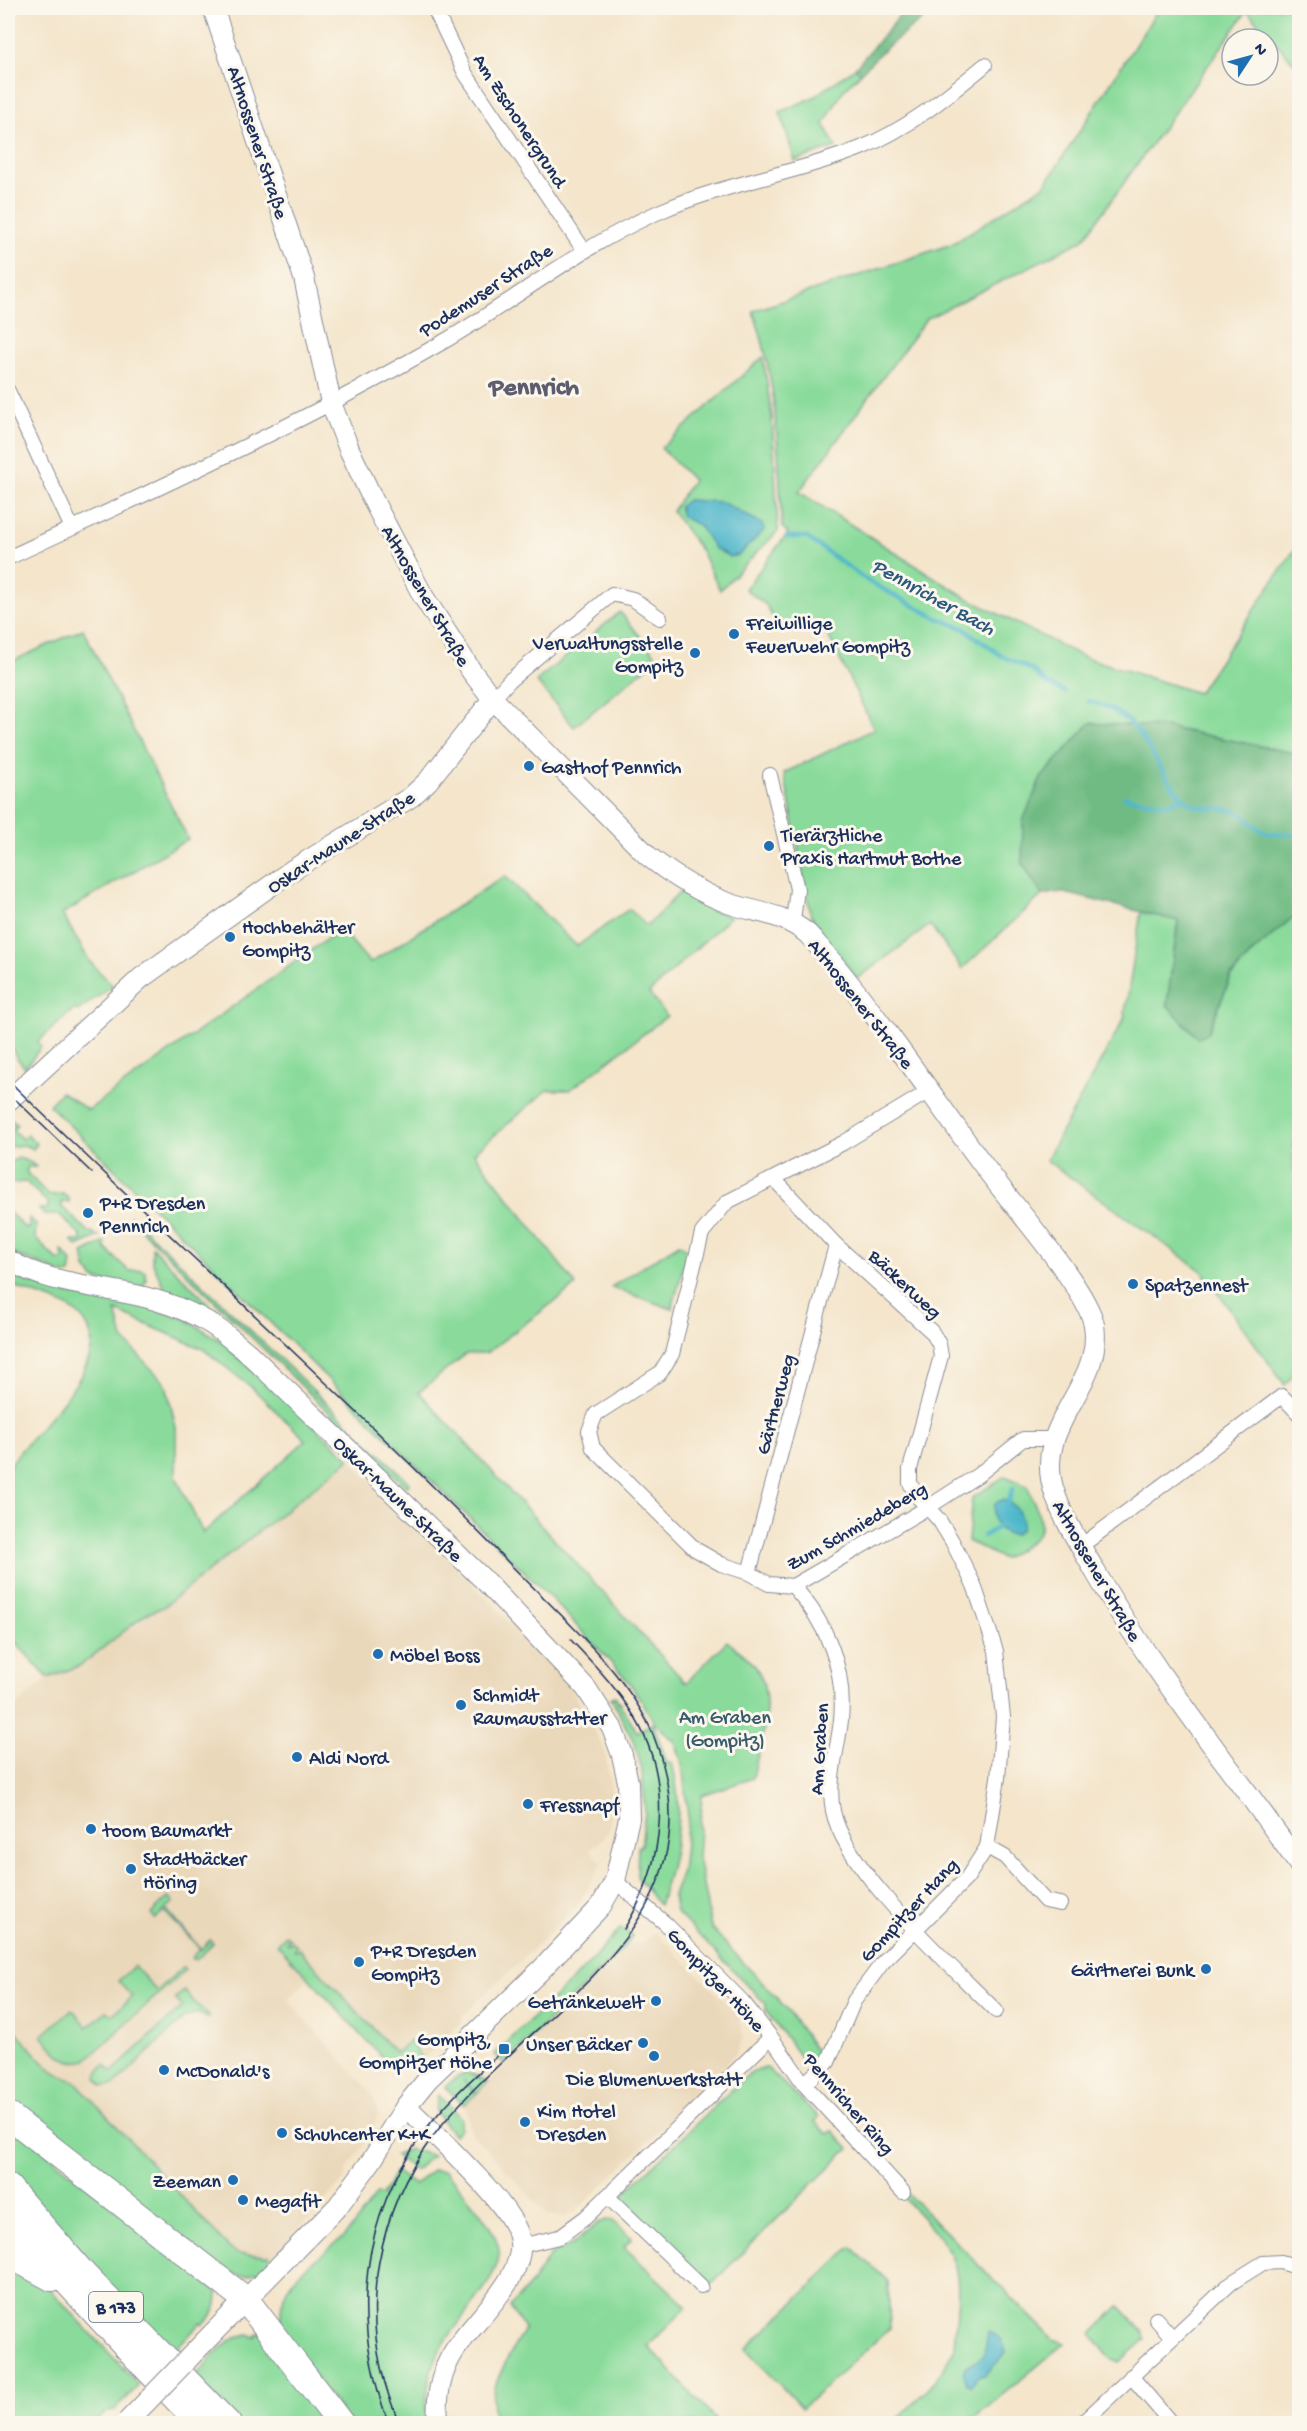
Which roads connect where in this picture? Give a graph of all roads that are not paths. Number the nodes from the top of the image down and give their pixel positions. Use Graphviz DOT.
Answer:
graph roads {
  1 [pos="213,8"];
  2 [pos="435,8"];
  3 [pos="985,66"];
  4 [pos="583,249"];
  5 [pos="8,391"];
  6 [pos="331,403"];
  7 [pos="72,528"];
  8 [pos="8,558"];
  9 [pos="660,618"];
  10 [pos="494,699"];
  11 [pos="770,776"];
  12 [pos="793,921"];
  13 [pos="931,1090"];
  14 [pos="8,1101"];
  15 [pos="774,1179"];
  16 [pos="836,1245"];
  17 [pos="8,1260"];
  18 [pos="1299,1415"];
  19 [pos="1053,1439"];
  20 [pos="927,1508"];
  21 [pos="1082,1546"];
  22 [pos="749,1573"];
  23 [pos="793,1586"];
  24 [pos="987,1847"];
  25 [pos="1299,1866"];
  26 [pos="615,1881"];
  27 [pos="1060,1904"];
  28 [pos="916,1929"];
  29 [pos="996,2011"];
  30 [pos="771,2037"];
  31 [pos="804,2084"];
  32 [pos="406,2106"];
  33 [pos="8,2115"];
  34 [pos="8,2187"];
  35 [pos="903,2192"];
  36 [pos="607,2196"];
  37 [pos="8,2218"];
  38 [pos="520,2246"];
  39 [pos="8,2254"];
  40 [pos="1299,2268"];
  41 [pos="701,2286"];
  42 [pos="75,2293"];
  43 [pos="246,2300"];
  44 [pos="1156,2319"];
  45 [pos="1172,2337"];
  46 [pos="1131,2376"];
  47 [pos="126,2423"];
  48 [pos="201,2424"];
  49 [pos="228,2424"];
  50 [pos="341,2424"];
  51 [pos="438,2424"];
  52 [pos="1080,2424"];
  53 [pos="1172,2424"];
  1 -- 6 [label="street, Altnossener Straße"];
  2 -- 4 [label="street, Am Zschonergrund"];
  3 -- 4 [label="street, Podemuser Straße"];
  4 -- 6 [label="street, Podemuser Straße"];
  5 -- 7 [label="street"];
  6 -- 7 [label="street, Podemuser Straße"];
  6 -- 10 [label="street, Altnossener Straße"];
  7 -- 8 [label="street, Podemuser Straße"];
  9 -- 10 [label="street, Oskar-Maune-Straße"];
  10 -- 12 [label="street, Altnossener Straße"];
  10 -- 14 [label="street, Oskar-Maune-Straße"];
  11 -- 12 [label="street"];
  12 -- 13 [label="street, Altnossener Straße"];
  13 -- 15 [label="street, Zum Schmiedeberg"];
  13 -- 19 [label="street, Altnossener Straße"];
  15 -- 16 [label="street, Bäckerweg"];
  15 -- 22 [label="street, Zum Schmiedeberg"];
  16 -- 20 [label="street, Bäckerweg"];
  16 -- 22 [label="street, Gärtnerweg"];
  17 -- 26 [label="street, Oskar-Maune-Straße"];
  18 -- 21 [label="street"];
  19 -- 20 [label="street, Zum Schmiedeberg"];
  19 -- 21 [label="street, Altnossener Straße"];
  20 -- 23 [label="street, Zum Schmiedeberg"];
  20 -- 24 [label="street, Gompitzer Hang"];
  21 -- 25 [label="street, Altnossener Straße"];
  22 -- 23 [label="street, Zum Schmiedeberg"];
  23 -- 28 [label="street, Am Graben"];
  24 -- 27 [label="street"];
  24 -- 28 [label="street, Gompitzer Hang"];
  26 -- 30 [label="street, Gompitzer Höhe"];
  26 -- 32 [label="street"];
  28 -- 29 [label="street, Am Graben"];
  28 -- 31 [label="street, Gompitzer Hang"];
  30 -- 31 [label="street, Pennricher Ring"];
  30 -- 36 [label="street, Gompitzer Höhe"];
  31 -- 35 [label="street, Pennricher Ring"];
  32 -- 38 [label="street"];
  32 -- 43 [label="street"];
  33 -- 43 [label="highway"];
  34 -- 49 [label="highway, B 173"];
  36 -- 38 [label="street, Gompitzer Höhe"];
  36 -- 41 [label="street"];
  37 -- 42 [label="highway, B 173"];
  38 -- 51 [label="street"];
  39 -- 42 [label="highway"];
  40 -- 45 [label="street"];
  42 -- 48 [label="highway, B 173"];
  43 -- 47 [label="street, bridge"];
  43 -- 50 [label="highway"];
  44 -- 45 [label="street"];
  45 -- 46 [label="street"];
  46 -- 52 [label="street"];
  46 -- 53 [label="street"];
}
